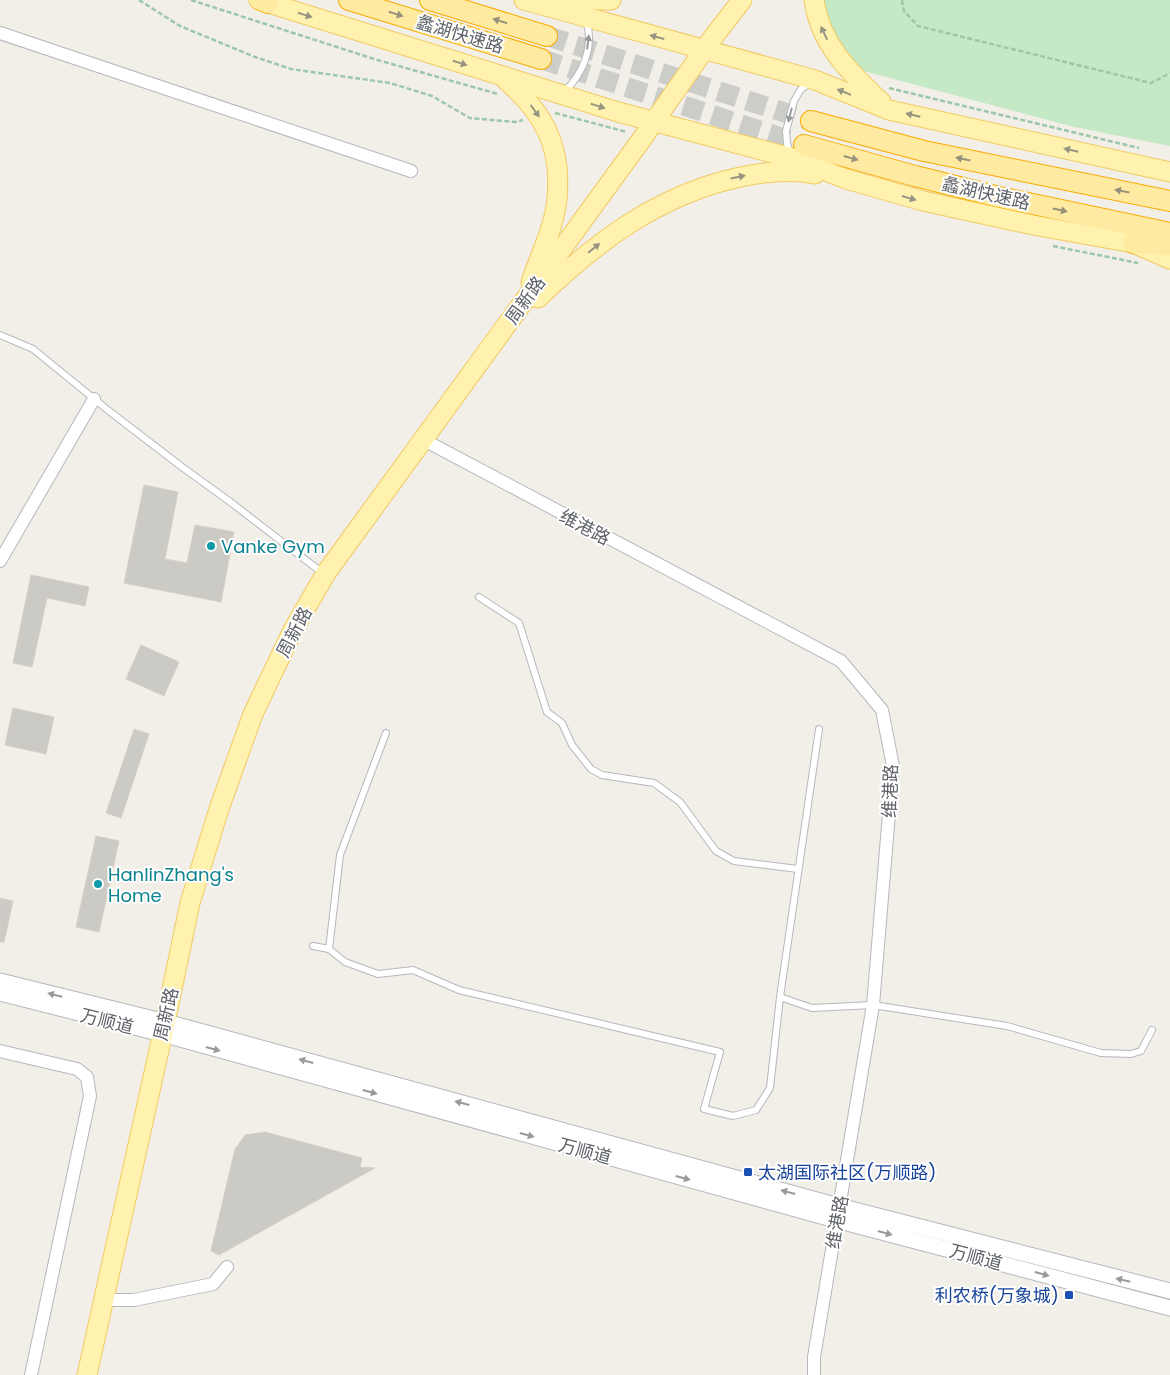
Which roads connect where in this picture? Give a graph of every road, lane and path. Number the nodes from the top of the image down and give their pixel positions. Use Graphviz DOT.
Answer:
graph roads {
  1 [pos="139,0"];
  2 [pos="349,0"];
  3 [pos="430,0"];
  4 [pos="524,0"];
  5 [pos="611,0"];
  6 [pos="742,0"];
  7 [pos="748,0"];
  8 [pos="814,0"];
  9 [pos="902,0"];
  10 [pos="263,1"];
  11 [pos="585,17"];
  12 [pos="0,33"];
  13 [pos="547,36"];
  14 [pos="707,51"];
  15 [pos="541,59"];
  16 [pos="1170,72"];
  17 [pos="501,76"];
  18 [pos="815,80"];
  19 [pos="561,95"];
  20 [pos="889,110"];
  21 [pos="539,116"];
  22 [pos="811,121"];
  23 [pos="658,122"];
  24 [pos="798,151"];
  25 [pos="411,171"];
  26 [pos="1170,172"];
  27 [pos="846,179"];
  28 [pos="1170,201"];
  29 [pos="1170,233"];
  30 [pos="1133,243"];
  31 [pos="1170,245"];
  32 [pos="1170,259"];
  33 [pos="528,303"];
  34 [pos="0,335"];
  35 [pos="94,399"];
  36 [pos="424,444"];
  37 [pos="0,561"];
  38 [pos="325,575"];
  39 [pos="479,597"];
  40 [pos="819,729"];
  41 [pos="386,733"];
  42 [pos="798,869"];
  43 [pos="313,946"];
  44 [pos="329,949"];
  45 [pos="0,981"];
  46 [pos="0,994"];
  47 [pos="780,997"];
  48 [pos="870,1005"];
  49 [pos="166,1029"];
  50 [pos="1152,1030"];
  51 [pos="0,1051"];
  52 [pos="836,1213"];
  53 [pos="227,1268"];
  54 [pos="1170,1292"];
  55 [pos="107,1300"];
  56 [pos="1170,1308"];
  57 [pos="31,1375"];
  58 [pos="87,1375"];
  59 [pos="92,1375"];
  60 [pos="808,1375"];
  61 [pos="814,1375"];
  1 -- 21 [label="path"];
  2 -- 15 [label="highway, 蠡湖快速路, one-way"];
  13 -- 3 [label="highway, 蠡湖快速路, one-way"];
  4 -- 5 [label="main road"];
  4 -- 11 [label="main road"];
  6 -- 14 [label="main road, 周新路"];
  7 -- 14 [label="main road, 周新路"];
  20 -- 8 [label="main road, one-way"];
  9 -- 16 [label="path"];
  10 -- 17 [label="main road, one-way"];
  14 -- 11 [label="main road, one-way"];
  19 -- 11 [label="lane, one-way"];
  12 -- 25 [label="street"];
  14 -- 18 [label="main road"];
  14 -- 23 [label="main road, 周新路"];
  17 -- 19 [label="main road"];
  17 -- 21 [label="main road, one-way"];
  20 -- 18 [label="main road, one-way"];
  18 -- 24 [label="lane, one-way"];
  19 -- 23 [label="main road, one-way"];
  26 -- 20 [label="main road, one-way"];
  21 -- 33 [label="main road"];
  28 -- 22 [label="highway, 蠡湖快速路, one-way"];
  23 -- 24 [label="main road"];
  23 -- 33 [label="main road, 周新路"];
  24 -- 27 [label="main road"];
  24 -- 29 [label="highway, 蠡湖快速路, one-way"];
  27 -- 30 [label="main road, one-way"];
  33 -- 27 [label="main road, one-way"];
  30 -- 31 [label="highway"];
  30 -- 32 [label="main road"];
  33 -- 36 [label="main road, 周新路"];
  34 -- 35 [label="lane"];
  35 -- 37 [label="street"];
  35 -- 38 [label="lane"];
  36 -- 38 [label="main road, 周新路"];
  36 -- 48 [label="street, 维港路"];
  36 -- 49 [label="main road, 周新路"];
  38 -- 49 [label="main road, 周新路"];
  39 -- 42 [label="lane"];
  40 -- 42 [label="lane"];
  41 -- 44 [label="lane"];
  42 -- 47 [label="lane"];
  43 -- 44 [label="lane"];
  44 -- 47 [label="lane"];
  49 -- 45 [label="street, 万顺道, one-way"];
  46 -- 49 [label="street, 万顺道"];
  47 -- 48 [label="lane"];
  48 -- 50 [label="lane"];
  48 -- 52 [label="street, 维港路"];
  49 -- 52 [label="street, 万顺道"];
  49 -- 55 [label="main road, 周新路"];
  49 -- 58 [label="main road, 周新路"];
  51 -- 57 [label="street"];
  54 -- 52 [label="street, 万顺道, one-way"];
  52 -- 56 [label="street, 万顺道, one-way"];
  52 -- 60 [label="street, 维港路"];
  52 -- 61 [label="street, 维港路"];
  53 -- 55 [label="street"];
  55 -- 59 [label="main road, 周新路"];
}
